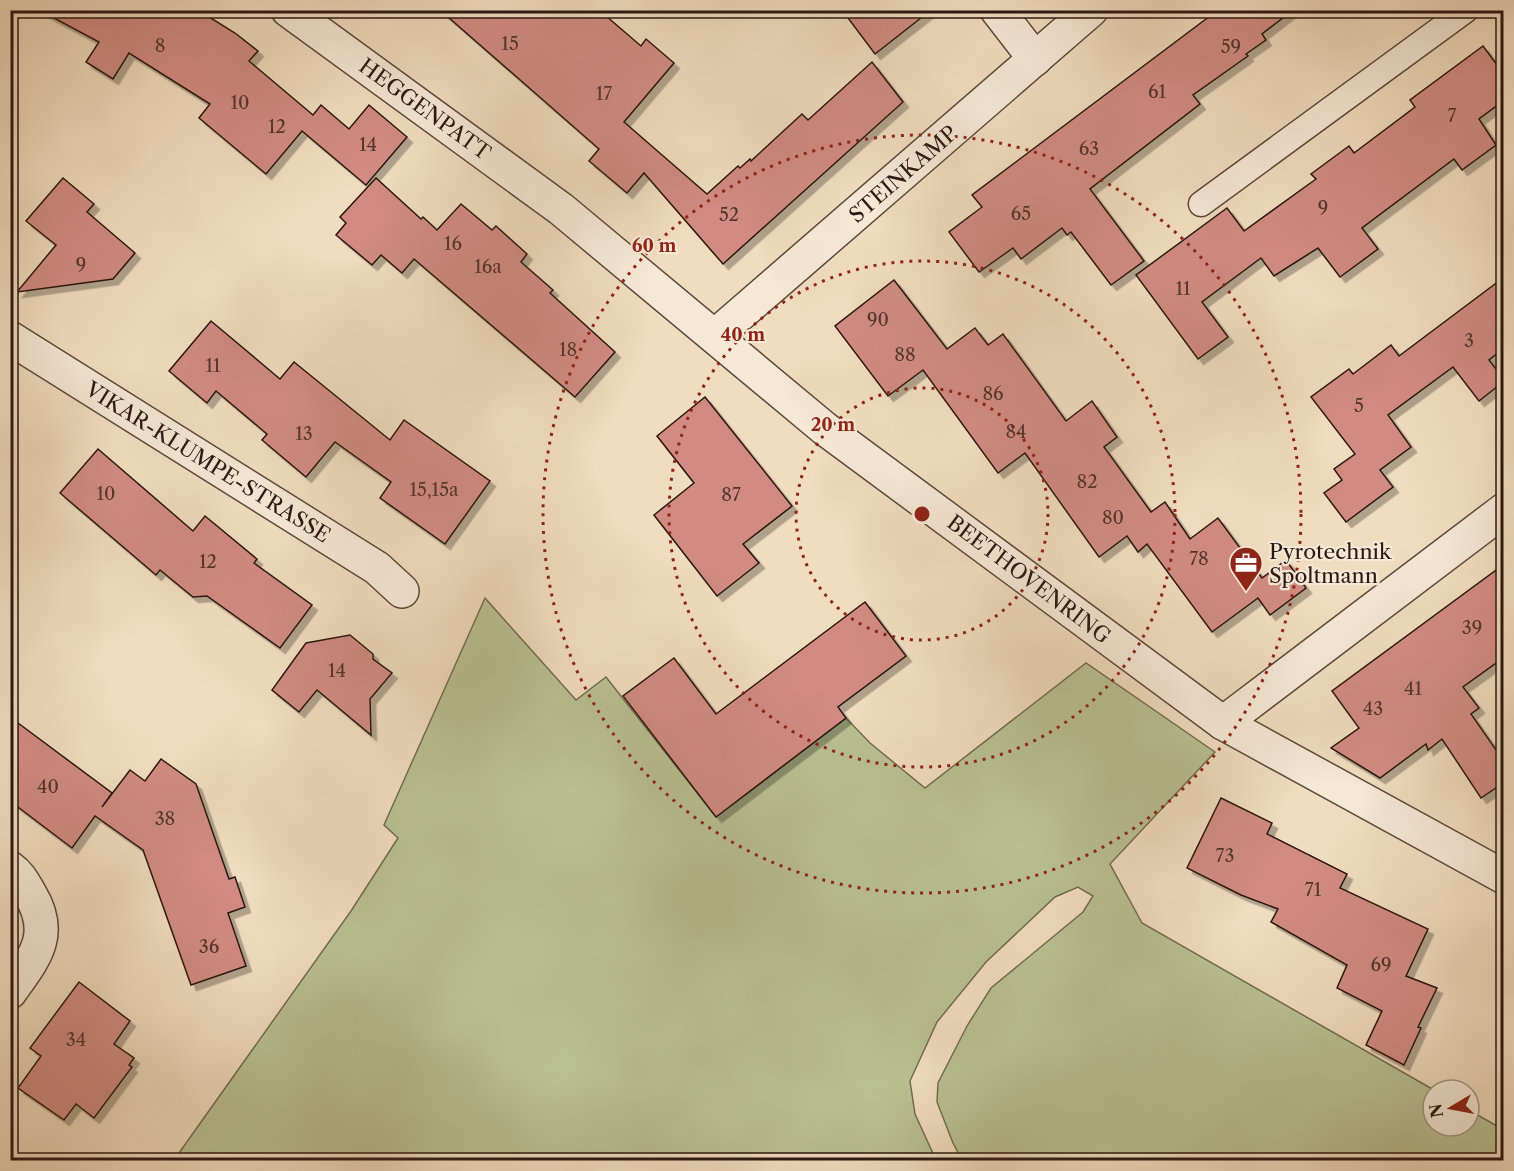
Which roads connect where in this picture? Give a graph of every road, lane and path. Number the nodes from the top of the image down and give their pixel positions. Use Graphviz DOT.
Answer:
graph roads {
  1 [pos="288,10"];
  2 [pos="997,10"];
  3 [pos="1091,10"];
  4 [pos="1466,10"];
  5 [pos="1035,59"];
  6 [pos="1201,204"];
  7 [pos="561,209"];
  8 [pos="715,336"];
  9 [pos="10,338"];
  10 [pos="1503,510"];
  11 [pos="402,591"];
  12 [pos="1223,723"];
  13 [pos="10,868"];
  14 [pos="1503,877"];
  15 [pos="10,992"];
  1 -- 7 [label="street, HEGGENPATT"];
  2 -- 5 [label="street"];
  3 -- 5 [label="street, STEINKAMP"];
  4 -- 6 [label="lane"];
  5 -- 8 [label="street, STEINKAMP"];
  7 -- 8 [label="street, BEETHOVENRING"];
  8 -- 12 [label="street, BEETHOVENRING"];
  9 -- 11 [label="street, VIKAR-KLUMPE-STRASSE"];
  10 -- 12 [label="street"];
  12 -- 14 [label="street, BEETHOVENRING"];
  13 -- 15 [label="street"];
}
